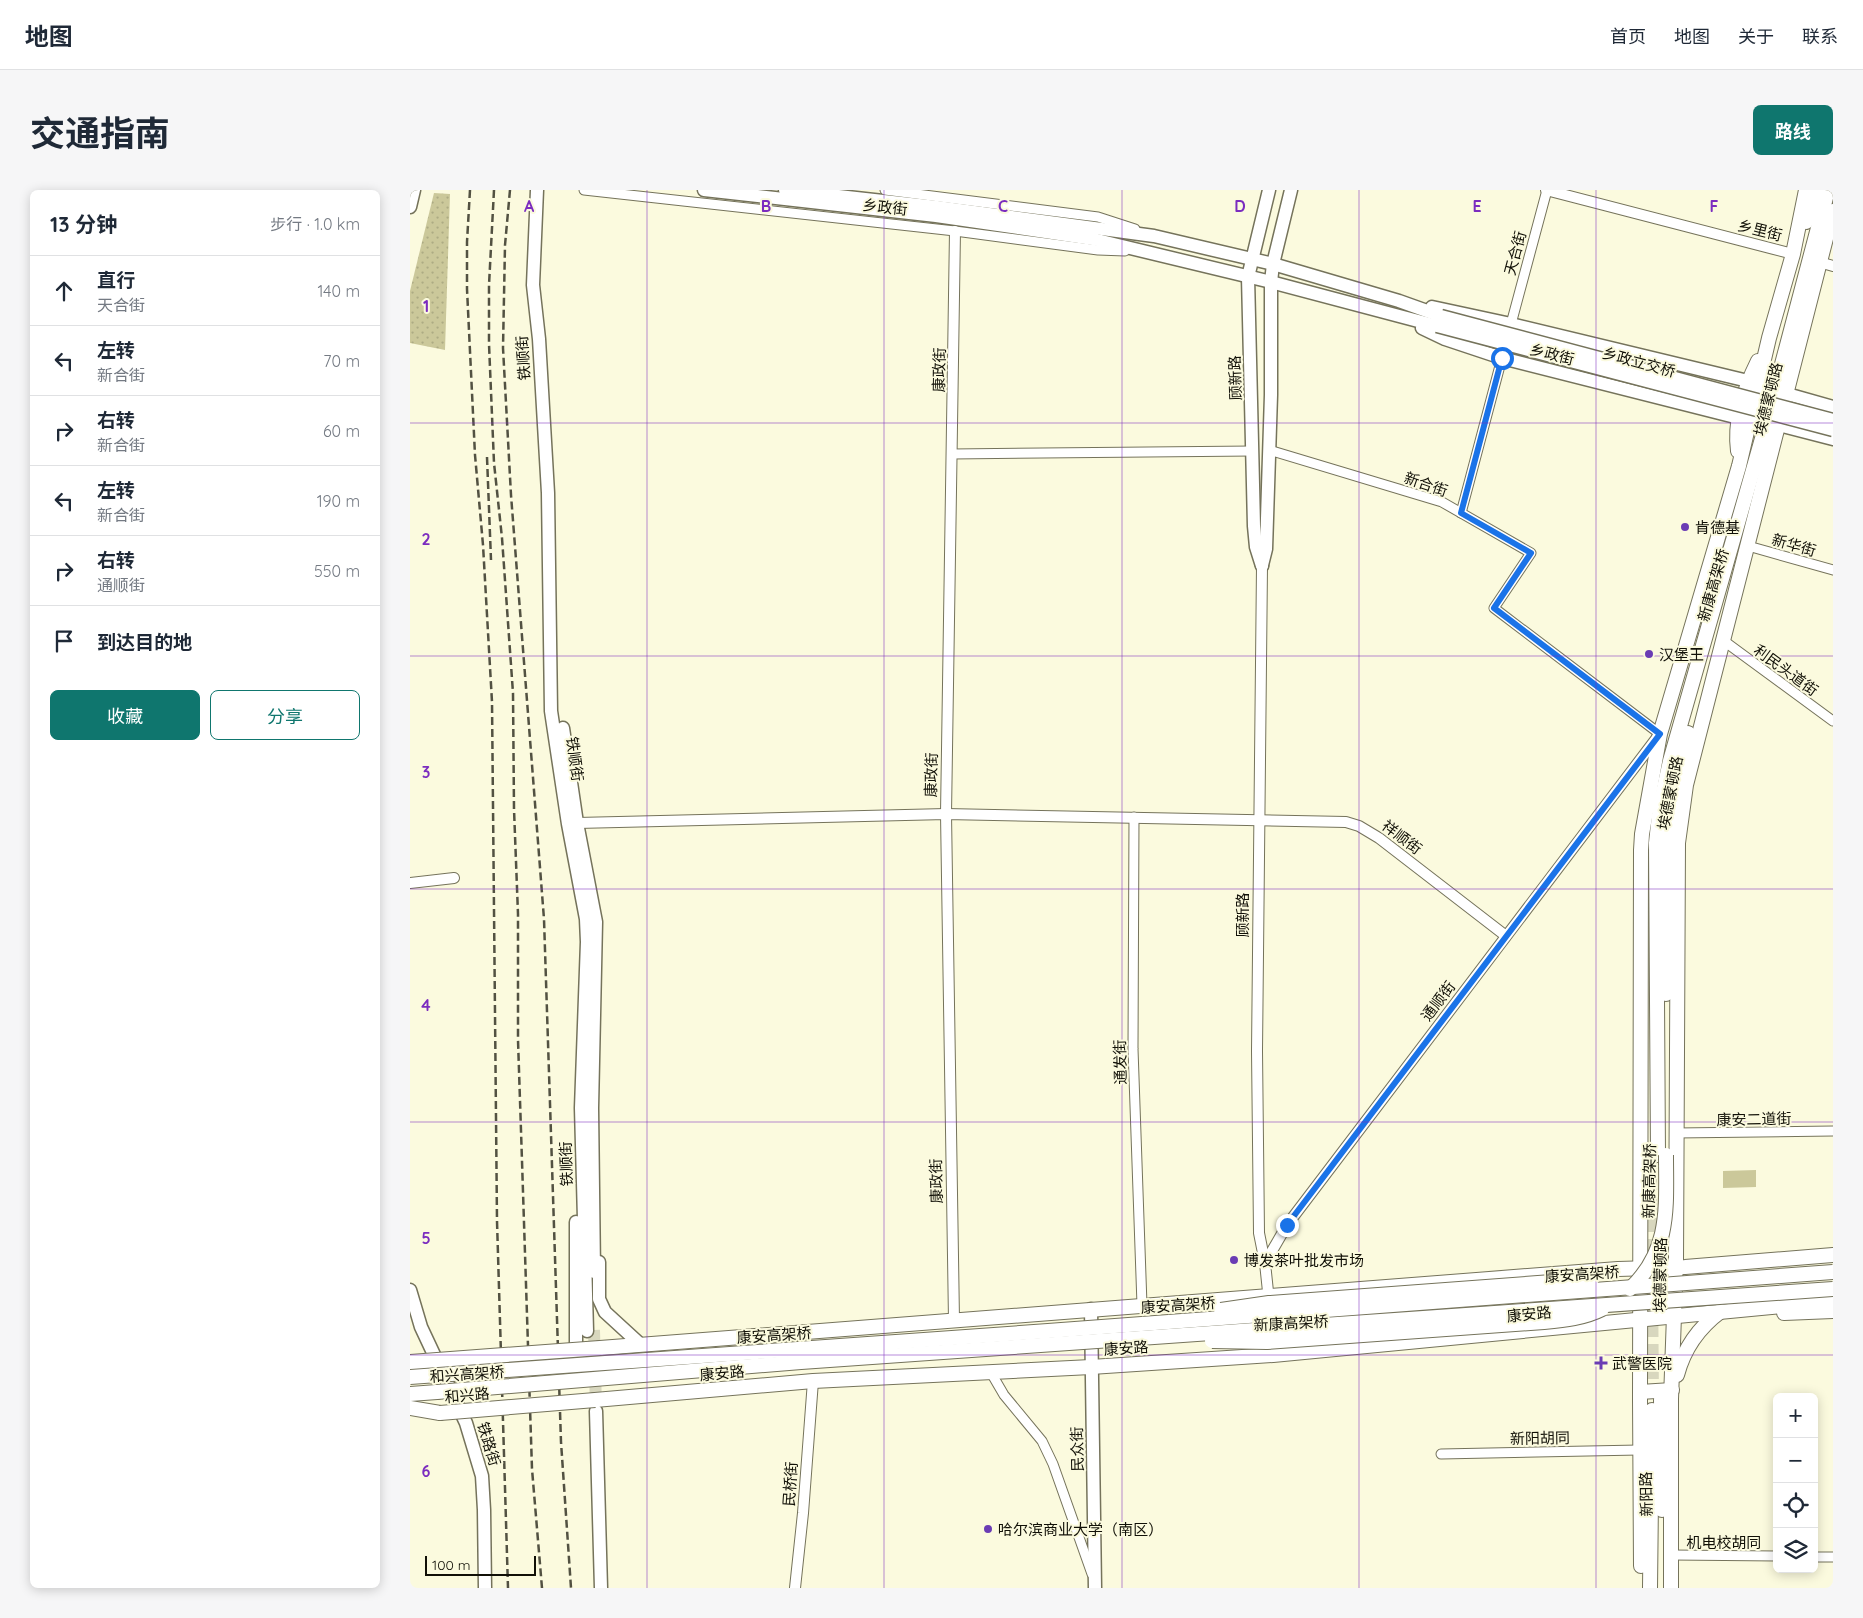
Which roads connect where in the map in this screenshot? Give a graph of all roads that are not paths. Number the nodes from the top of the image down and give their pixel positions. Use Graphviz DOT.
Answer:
graph roads {
  1 [pos="414,190"];
  2 [pos="537,190"];
  3 [pos="545,190"];
  4 [pos="584,190"];
  5 [pos="704,190"];
  6 [pos="785,190"];
  7 [pos="885,190"];
  8 [pos="1269,190"];
  9 [pos="1291,190"];
  10 [pos="1547,190"];
  11 [pos="1806,190"];
  12 [pos="1817,190"];
  13 [pos="1828,190"];
  14 [pos="410,207"];
  15 [pos="1833,209"];
  16 [pos="956,231"];
  17 [pos="1095,233"];
  18 [pos="1154,236"];
  19 [pos="1152,252"];
  20 [pos="1793,254"];
  21 [pos="1814,258"];
  22 [pos="1252,259"];
  23 [pos="1274,264"];
  24 [pos="1833,266"];
  25 [pos="1248,277"];
  26 [pos="1271,282"];
  27 [pos="1399,301"];
  28 [pos="1392,313"];
  29 [pos="1439,321"];
  30 [pos="1512,324"];
  31 [pos="1768,338"];
  32 [pos="1502,358"];
  33 [pos="1748,381"];
  34 [pos="1786,394"];
  35 [pos="1833,407"];
  36 [pos="1739,418"];
  37 [pos="1833,420"];
  38 [pos="1773,423"];
  39 [pos="1833,430"];
  40 [pos="1833,440"];
  41 [pos="1269,450"];
  42 [pos="1253,451"];
  43 [pos="952,454"];
  44 [pos="1739,466"];
  45 [pos="1461,513"];
  46 [pos="1745,544"];
  47 [pos="1262,566"];
  48 [pos="1833,570"];
  49 [pos="1724,640"];
  50 [pos="1833,721"];
  51 [pos="1660,734"];
  52 [pos="946,814"];
  53 [pos="1647,814"];
  54 [pos="1134,817"];
  55 [pos="1259,821"];
  56 [pos="577,823"];
  57 [pos="454,878"];
  58 [pos="410,883"];
  59 [pos="1506,936"];
  60 [pos="587,1108"];
  61 [pos="1833,1131"];
  62 [pos="1676,1133"];
  63 [pos="1833,1255"];
  64 [pos="1265,1263"];
  65 [pos="1833,1263"];
  66 [pos="1638,1268"];
  67 [pos="1686,1268"];
  68 [pos="1833,1272"];
  69 [pos="1833,1289"];
  70 [pos="410,1290"];
  71 [pos="1268,1296"];
  72 [pos="1833,1301"];
  73 [pos="1142,1306"];
  74 [pos="1091,1309"];
  75 [pos="1724,1310"];
  76 [pos="1833,1311"];
  77 [pos="410,1312"];
  78 [pos="1676,1315"];
  79 [pos="1639,1319"];
  80 [pos="954,1320"];
  81 [pos="591,1331"];
  82 [pos="1048,1338"];
  83 [pos="641,1345"];
  84 [pos="576,1350"];
  85 [pos="1273,1355"];
  86 [pos="410,1364"];
  87 [pos="1091,1367"];
  88 [pos="525,1369"];
  89 [pos="990,1371"];
  90 [pos="487,1372"];
  91 [pos="410,1377"];
  92 [pos="813,1381"];
  93 [pos="526,1386"];
  94 [pos="410,1394"];
  95 [pos="1658,1396"];
  96 [pos="527,1406"];
  97 [pos="410,1408"];
  98 [pos="593,1408"];
  99 [pos="440,1413"];
  100 [pos="410,1415"];
  101 [pos="1639,1450"];
  102 [pos="1441,1454"];
  103 [pos="1672,1555"];
  104 [pos="1773,1556"];
  105 [pos="1833,1557"];
  106 [pos="1818,1558"];
  107 [pos="1095,1586"];
  108 [pos="478,1588"];
  109 [pos="486,1588"];
  110 [pos="593,1588"];
  111 [pos="601,1588"];
  112 [pos="795,1588"];
  113 [pos="1641,1588"];
  114 [pos="1650,1588"];
  115 [pos="1663,1588"];
  116 [pos="1671,1588"];
  1 -- 14 [label="main road"];
  2 -- 60 [label="main road, 铁顺街"];
  3 -- 56 [label="main road, 铁顺街"];
  4 -- 16 [label="street, 乡政街"];
  5 -- 17 [label="main road"];
  6 -- 17 [label="main road"];
  7 -- 18 [label="street, 乡政街"];
  8 -- 22 [label="main road, 顾新路"];
  9 -- 23 [label="main road, 顾新路"];
  10 -- 20 [label="street, 乡里街"];
  10 -- 30 [label="street, 天合街"];
  11 -- 20 [label="main road, 埃德蒙顿路"];
  12 -- 20 [label="main road, 埃德蒙顿路"];
  13 -- 21 [label="main road, 埃德蒙顿路"];
  15 -- 21 [label="main road"];
  16 -- 19 [label="street, 乡政街"];
  16 -- 43 [label="street, 康政街"];
  17 -- 18 [label="main road, 乡政街"];
  17 -- 19 [label="main road, 乡政街"];
  18 -- 22 [label="main road, 乡政街"];
  19 -- 25 [label="main road, 乡政街"];
  20 -- 31 [label="main road, 埃德蒙顿路"];
  21 -- 24 [label="street"];
  21 -- 34 [label="main road, 埃德蒙顿路"];
  21 -- 38 [label="main road, 埃德蒙顿路"];
  22 -- 23 [label="main road, 乡政街"];
  22 -- 25 [label="main road, 顾新路"];
  23 -- 26 [label="main road, 顾新路"];
  23 -- 27 [label="main road, 乡政街"];
  25 -- 26 [label="main road, 乡政街"];
  25 -- 42 [label="main road, 顾新路"];
  26 -- 28 [label="main road, 乡政街"];
  26 -- 41 [label="main road, 顾新路"];
  27 -- 29 [label="main road, 乡政街"];
  27 -- 30 [label="main road, 乡政街"];
  28 -- 29 [label="main road, 乡政街"];
  28 -- 32 [label="main road, 乡政街"];
  29 -- 37 [label="main road, 乡政立交桥, bridge"];
  29 -- 39 [label="main road, 乡政立交桥, bridge"];
  30 -- 33 [label="main road, 乡政街"];
  31 -- 33 [label="main road"];
  31 -- 44 [label="main road, 埃德蒙顿路"];
  32 -- 36 [label="main road, 乡政街"];
  32 -- 45 [label="street"];
  33 -- 36 [label="main road"];
  34 -- 35 [label="main road"];
  34 -- 38 [label="main road, 埃德蒙顿路"];
  36 -- 44 [label="main road"];
  38 -- 40 [label="main road"];
  38 -- 46 [label="main road"];
  38 -- 53 [label="main road, 埃德蒙顿路"];
  41 -- 45 [label="street, 新合街"];
  41 -- 47 [label="main road, 顾新路"];
  42 -- 43 [label="street"];
  42 -- 47 [label="main road, 顾新路"];
  43 -- 52 [label="street, 康政街"];
  44 -- 51 [label="main road, 埃德蒙顿路"];
  45 -- 51 [label="street, 新合街"];
  46 -- 48 [label="street, 新华街"];
  46 -- 49 [label="main road, 埃德蒙顿路"];
  46 -- 82 [label="main road, 新康高架桥, bridge"];
  47 -- 55 [label="street, 顾新路"];
  49 -- 50 [label="street, 利民头道街"];
  49 -- 62 [label="main road, 埃德蒙顿路"];
  51 -- 53 [label="main road, 埃德蒙顿路"];
  51 -- 59 [label="street, 通顺街"];
  52 -- 54 [label="street, 祥顺街"];
  52 -- 56 [label="street, 祥顺街"];
  52 -- 80 [label="street, 康政街"];
  53 -- 79 [label="main road, 埃德蒙顿路"];
  54 -- 55 [label="street, 祥顺街"];
  54 -- 73 [label="street, 通发街"];
  55 -- 59 [label="street, 祥顺街"];
  55 -- 64 [label="street, 顾新路"];
  56 -- 60 [label="main road, 铁顺街"];
  57 -- 58 [label="street"];
  59 -- 64 [label="street, 通顺街"];
  60 -- 81 [label="main road, 铁顺街"];
  60 -- 83 [label="main road"];
  60 -- 84 [label="main road"];
  61 -- 62 [label="street, 康安二道街"];
  62 -- 78 [label="main road, 埃德蒙顿路"];
  63 -- 67 [label="main road"];
  64 -- 71 [label="street"];
  65 -- 67 [label="main road"];
  66 -- 67 [label="main road"];
  66 -- 71 [label="main road"];
  66 -- 82 [label="main road, bridge"];
  68 -- 82 [label="main road, 康安高架桥, bridge"];
  69 -- 82 [label="main road, 康安高架桥, bridge"];
  70 -- 109 [label="main road, 铁路街"];
  71 -- 73 [label="main road"];
  71 -- 85 [label="street"];
  72 -- 75 [label="main road, 康安路"];
  73 -- 74 [label="main road"];
  74 -- 80 [label="main road"];
  74 -- 87 [label="main road, 民众街"];
  75 -- 76 [label="main road, 康安路"];
  75 -- 78 [label="main road, 康安路"];
  75 -- 95 [label="main road"];
  77 -- 108 [label="main road, 铁路街"];
  78 -- 79 [label="main road, 康安路"];
  78 -- 95 [label="main road, 埃德蒙顿路"];
  79 -- 85 [label="main road, 康安路"];
  79 -- 95 [label="main road, 埃德蒙顿路"];
  80 -- 83 [label="main road"];
  82 -- 88 [label="main road, 康安高架桥, bridge"];
  82 -- 93 [label="main road, 康安高架桥, bridge"];
  83 -- 84 [label="main road, bridge"];
  84 -- 86 [label="main road, bridge"];
  85 -- 87 [label="main road, 康安路"];
  86 -- 90 [label="main road, bridge"];
  87 -- 89 [label="main road, 康安路"];
  87 -- 107 [label="main road, 民众街"];
  88 -- 90 [label="main road, 和兴高架桥, bridge"];
  89 -- 92 [label="main road, 康安路"];
  89 -- 107 [label="street"];
  90 -- 91 [label="main road, 和兴高架桥, bridge"];
  92 -- 98 [label="main road, 康安路"];
  92 -- 112 [label="street, 民桥街"];
  93 -- 94 [label="main road, 和兴高架桥, bridge"];
  95 -- 101 [label="main road"];
  95 -- 103 [label="main road"];
  95 -- 114 [label="main road, 新阳路"];
  95 -- 115 [label="main road, 新阳路"];
  96 -- 98 [label="main road, 康安路, bridge"];
  96 -- 99 [label="main road, 和兴路, bridge"];
  97 -- 99 [label="main road"];
  98 -- 110 [label="main road"];
  98 -- 111 [label="main road"];
  99 -- 100 [label="main road, 和兴路"];
  101 -- 102 [label="street, 新阳胡同"];
  101 -- 113 [label="main road"];
  103 -- 104 [label="street, 机电校胡同"];
  103 -- 116 [label="main road"];
  105 -- 106 [label="street"];
}
